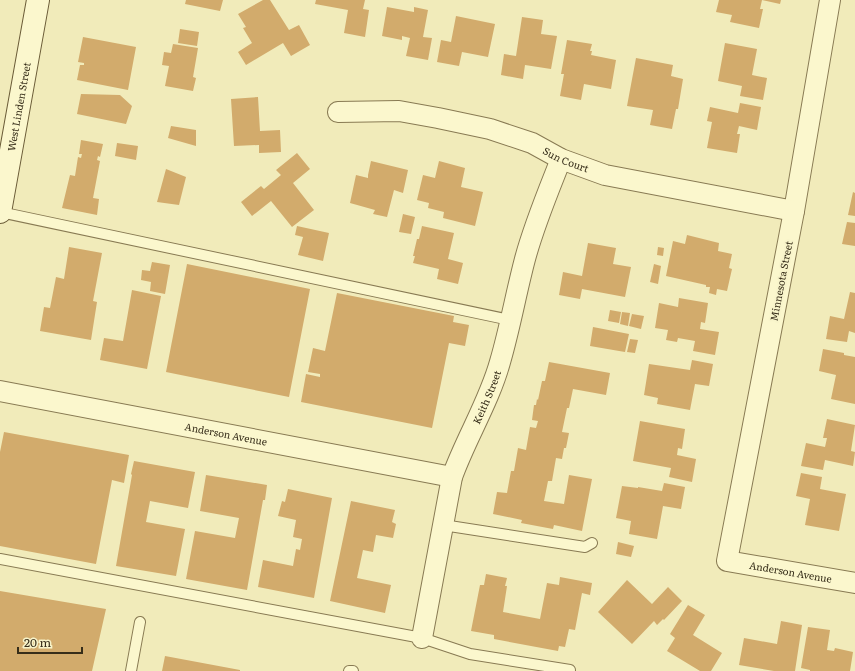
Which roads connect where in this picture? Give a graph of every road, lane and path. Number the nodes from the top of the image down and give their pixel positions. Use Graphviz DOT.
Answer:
graph roads {
  1 [pos="38,0"];
  2 [pos="830,0"];
  3 [pos="338,112"];
  4 [pos="561,159"];
  5 [pos="794,211"];
  6 [pos="0,212"];
  7 [pos="510,320"];
  8 [pos="0,391"];
  9 [pos="452,477"];
  10 [pos="443,525"];
  11 [pos="592,543"];
  12 [pos="0,559"];
  13 [pos="727,561"];
  14 [pos="855,583"];
  15 [pos="140,622"];
  16 [pos="422,638"];
  17 [pos="570,670"];
  18 [pos="131,671"];
  19 [pos="349,671"];
  20 [pos="353,671"];
  1 -- 6 [label="street, West Linden Street"];
  2 -- 5 [label="street, Minnesota Street"];
  3 -- 4 [label="street, Sun Court"];
  4 -- 5 [label="street, Sun Court"];
  4 -- 7 [label="street, Keith Street"];
  5 -- 13 [label="street, Minnesota Street"];
  6 -- 7 [label="lane"];
  7 -- 9 [label="street, Keith Street"];
  8 -- 9 [label="street, Anderson Avenue"];
  9 -- 10 [label="street, Keith Street"];
  10 -- 11 [label="lane"];
  10 -- 16 [label="street, Keith Street"];
  12 -- 16 [label="lane"];
  13 -- 14 [label="street, Anderson Avenue"];
  15 -- 18 [label="lane"];
  16 -- 17 [label="lane"];
  19 -- 20 [label="lane"];
}
